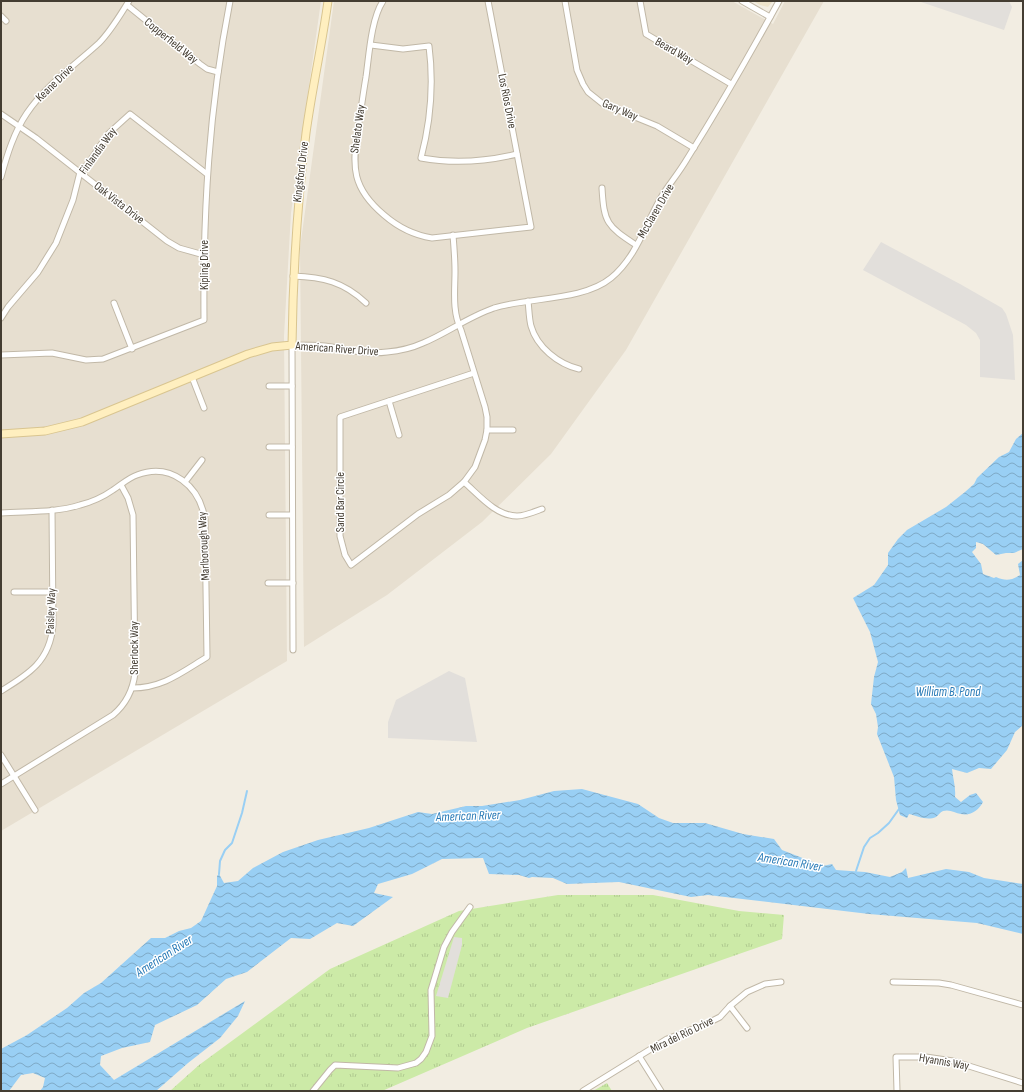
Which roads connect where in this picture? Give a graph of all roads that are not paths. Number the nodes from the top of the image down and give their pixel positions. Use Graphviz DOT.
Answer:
graph roads {
  1 [pos="230,1"];
  2 [pos="328,1"];
  3 [pos="383,1"];
  4 [pos="488,1"];
  5 [pos="565,1"];
  6 [pos="640,1"];
  7 [pos="742,1"];
  8 [pos="779,1"];
  9 [pos="128,3"];
  10 [pos="1,16"];
  11 [pos="770,17"];
  12 [pos="6,21"];
  13 [pos="371,45"];
  14 [pos="218,72"];
  15 [pos="732,84"];
  16 [pos="1,114"];
  17 [pos="19,126"];
  18 [pos="694,148"];
  19 [pos="516,154"];
  20 [pos="80,172"];
  21 [pos="207,174"];
  22 [pos="1,177"];
  23 [pos="602,188"];
  24 [pos="525,201"];
  25 [pos="453,236"];
  26 [pos="636,245"];
  27 [pos="204,254"];
  28 [pos="293,276"];
  29 [pos="528,301"];
  30 [pos="114,303"];
  31 [pos="366,303"];
  32 [pos="1,318"];
  33 [pos="458,324"];
  34 [pos="292,345"];
  35 [pos="132,348"];
  36 [pos="1,355"];
  37 [pos="579,369"];
  38 [pos="474,373"];
  39 [pos="192,377"];
  40 [pos="269,386"];
  41 [pos="292,386"];
  42 [pos="389,401"];
  43 [pos="204,408"];
  44 [pos="487,430"];
  45 [pos="513,430"];
  46 [pos="1,434"];
  47 [pos="399,435"];
  48 [pos="269,446"];
  49 [pos="292,446"];
  50 [pos="202,460"];
  51 [pos="185,482"];
  52 [pos="464,482"];
  53 [pos="121,485"];
  54 [pos="542,509"];
  55 [pos="52,510"];
  56 [pos="1,512"];
  57 [pos="269,514"];
  58 [pos="292,515"];
  59 [pos="268,583"];
  60 [pos="293,584"];
  61 [pos="14,592"];
  62 [pos="53,592"];
  63 [pos="293,650"];
  64 [pos="132,688"];
  65 [pos="1,691"];
  66 [pos="1,755"];
  67 [pos="14,776"];
  68 [pos="1,784"];
  69 [pos="35,810"];
  70 [pos="470,907"];
  71 [pos="782,982"];
  72 [pos="893,982"];
  73 [pos="1023,1004"];
  74 [pos="730,1006"];
  75 [pos="747,1028"];
  76 [pos="639,1056"];
  77 [pos="1023,1083"];
  78 [pos="312,1091"];
  79 [pos="583,1091"];
  80 [pos="661,1091"];
  81 [pos="897,1091"];
  1 -- 14 [label="street, Kipling Drive"];
  2 -- 28 [label="street, Kingsford Drive"];
  3 -- 13 [label="street, Shelato Way"];
  4 -- 19 [label="street, Los Rios Drive"];
  5 -- 18 [label="street, Gary Way"];
  6 -- 15 [label="street, Beard Way"];
  7 -- 11 [label="street"];
  8 -- 11 [label="street, McClaren Drive"];
  9 -- 14 [label="street, Copperfield Way"];
  9 -- 17 [label="street, Keane Drive"];
  10 -- 12 [label="street"];
  11 -- 15 [label="street, McClaren Drive"];
  13 -- 19 [label="street"];
  13 -- 25 [label="street, Shelato Way"];
  14 -- 21 [label="street, Kipling Drive"];
  15 -- 18 [label="street, McClaren Drive"];
  16 -- 17 [label="street, Oak Vista Drive"];
  17 -- 20 [label="street, Oak Vista Drive"];
  17 -- 22 [label="street, Keane Drive"];
  18 -- 26 [label="street, McClaren Drive"];
  19 -- 24 [label="street, Los Rios Drive"];
  20 -- 21 [label="street, Finlandia Way"];
  20 -- 27 [label="street, Oak Vista Drive"];
  20 -- 32 [label="street, Finlandia Way"];
  21 -- 27 [label="street, Kipling Drive"];
  23 -- 26 [label="street"];
  24 -- 25 [label="street, Shelato Way"];
  25 -- 33 [label="street"];
  26 -- 29 [label="street, McClaren Drive"];
  27 -- 35 [label="street, Kipling Drive"];
  28 -- 31 [label="street"];
  28 -- 34 [label="street, Kingsford Drive"];
  29 -- 33 [label="street, McClaren Drive"];
  29 -- 37 [label="street"];
  30 -- 35 [label="street"];
  33 -- 34 [label="street, American River Drive"];
  33 -- 38 [label="street"];
  34 -- 39 [label="street, American River Drive"];
  34 -- 41 [label="street"];
  35 -- 36 [label="street, Kipling Drive"];
  38 -- 42 [label="street, Sand Bar Circle"];
  38 -- 44 [label="street, Sand Bar Circle"];
  39 -- 43 [label="street"];
  39 -- 46 [label="street, American River Drive"];
  40 -- 41 [label="street"];
  41 -- 49 [label="street"];
  42 -- 47 [label="street"];
  42 -- 52 [label="street, Sand Bar Circle"];
  44 -- 45 [label="street"];
  44 -- 52 [label="street, Sand Bar Circle"];
  48 -- 49 [label="street"];
  49 -- 58 [label="street"];
  50 -- 51 [label="street"];
  51 -- 53 [label="street, Marlborough Way"];
  51 -- 64 [label="street, Marlborough Way"];
  52 -- 54 [label="street"];
  53 -- 55 [label="street, Marlborough Way"];
  53 -- 64 [label="street, Sherlock Way"];
  55 -- 56 [label="street, Marlborough Way"];
  55 -- 62 [label="street, Paisley Way"];
  57 -- 58 [label="street"];
  58 -- 60 [label="street"];
  59 -- 60 [label="street"];
  60 -- 63 [label="street"];
  61 -- 62 [label="street"];
  62 -- 65 [label="street, Paisley Way"];
  64 -- 67 [label="street, Sherlock Way"];
  66 -- 67 [label="street"];
  67 -- 68 [label="street, Sherlock Way"];
  67 -- 69 [label="street"];
  70 -- 78 [label="street"];
  71 -- 74 [label="street, Mira del Rio Drive"];
  72 -- 73 [label="street"];
  74 -- 75 [label="street"];
  74 -- 76 [label="street, Mira del Rio Drive"];
  76 -- 79 [label="street, Mira del Rio Drive"];
  76 -- 80 [label="street"];
  77 -- 81 [label="street, Hyannis Way"];
}
